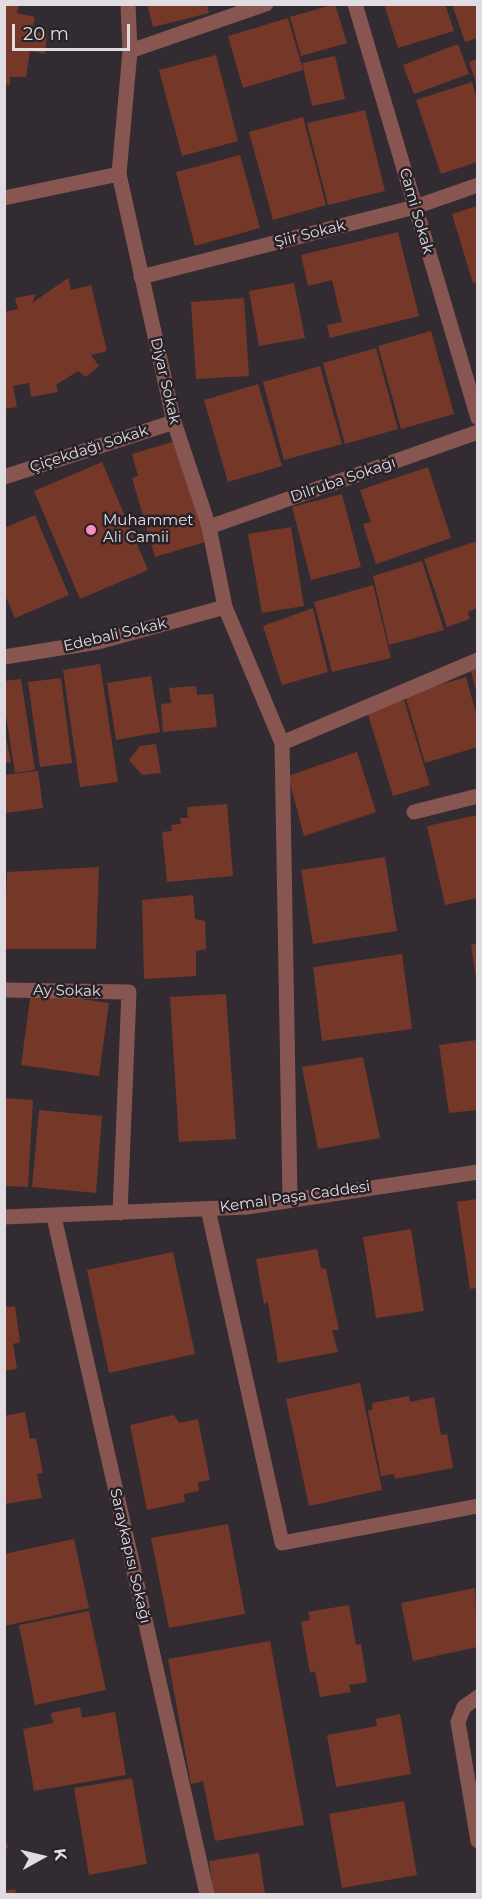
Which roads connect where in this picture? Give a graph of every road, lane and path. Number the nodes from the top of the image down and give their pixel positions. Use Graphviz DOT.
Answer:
graph roads {
  1 [pos="128,4"];
  2 [pos="266,4"];
  3 [pos="355,4"];
  4 [pos="130,51"];
  5 [pos="119,174"];
  6 [pos="477,185"];
  7 [pos="4,198"];
  8 [pos="415,207"];
  9 [pos="141,278"];
  10 [pos="477,418"];
  11 [pos="174,422"];
  12 [pos="477,432"];
  13 [pos="4,477"];
  14 [pos="209,527"];
  15 [pos="225,607"];
  16 [pos="4,657"];
  17 [pos="477,660"];
  18 [pos="282,742"];
  19 [pos="477,796"];
  20 [pos="414,812"];
  21 [pos="4,990"];
  22 [pos="477,1172"];
  23 [pos="290,1199"];
  24 [pos="208,1209"];
  25 [pos="120,1213"];
  26 [pos="4,1217"];
  27 [pos="54,1217"];
  28 [pos="477,1506"];
  29 [pos="477,1697"];
  30 [pos="477,1841"];
  31 [pos="207,1894"];
  1 -- 4 [label="street, Diyar Sokak"];
  2 -- 4 [label="street"];
  3 -- 8 [label="street, Cami Sokak"];
  4 -- 5 [label="street, Diyar Sokak"];
  5 -- 7 [label="street"];
  5 -- 9 [label="street, Diyar Sokak"];
  6 -- 8 [label="street, Şiir Sokak"];
  8 -- 9 [label="street, Şiir Sokak"];
  8 -- 10 [label="street, Cami Sokak"];
  9 -- 11 [label="street, Diyar Sokak"];
  11 -- 13 [label="street, Çiçekdağı Sokak"];
  11 -- 14 [label="street, Diyar Sokak"];
  12 -- 14 [label="street, Dilruba Sokağı"];
  14 -- 15 [label="street, Diyar Sokak"];
  15 -- 16 [label="street, Edebali Sokak"];
  15 -- 18 [label="street, Diyar Sokak"];
  17 -- 18 [label="street"];
  18 -- 23 [label="street"];
  19 -- 20 [label="street"];
  21 -- 25 [label="street, Ay Sokak"];
  22 -- 23 [label="street, Kemal Paşa Caddesi"];
  23 -- 24 [label="street, Kemal Paşa Caddesi"];
  24 -- 25 [label="street, Kemal Paşa Caddesi"];
  24 -- 28 [label="street"];
  25 -- 27 [label="street, Kemal Paşa Caddesi"];
  26 -- 27 [label="street, Kemal Paşa Caddesi"];
  27 -- 31 [label="street, Saraykapısı Sokağı"];
  29 -- 30 [label="street"];
}
